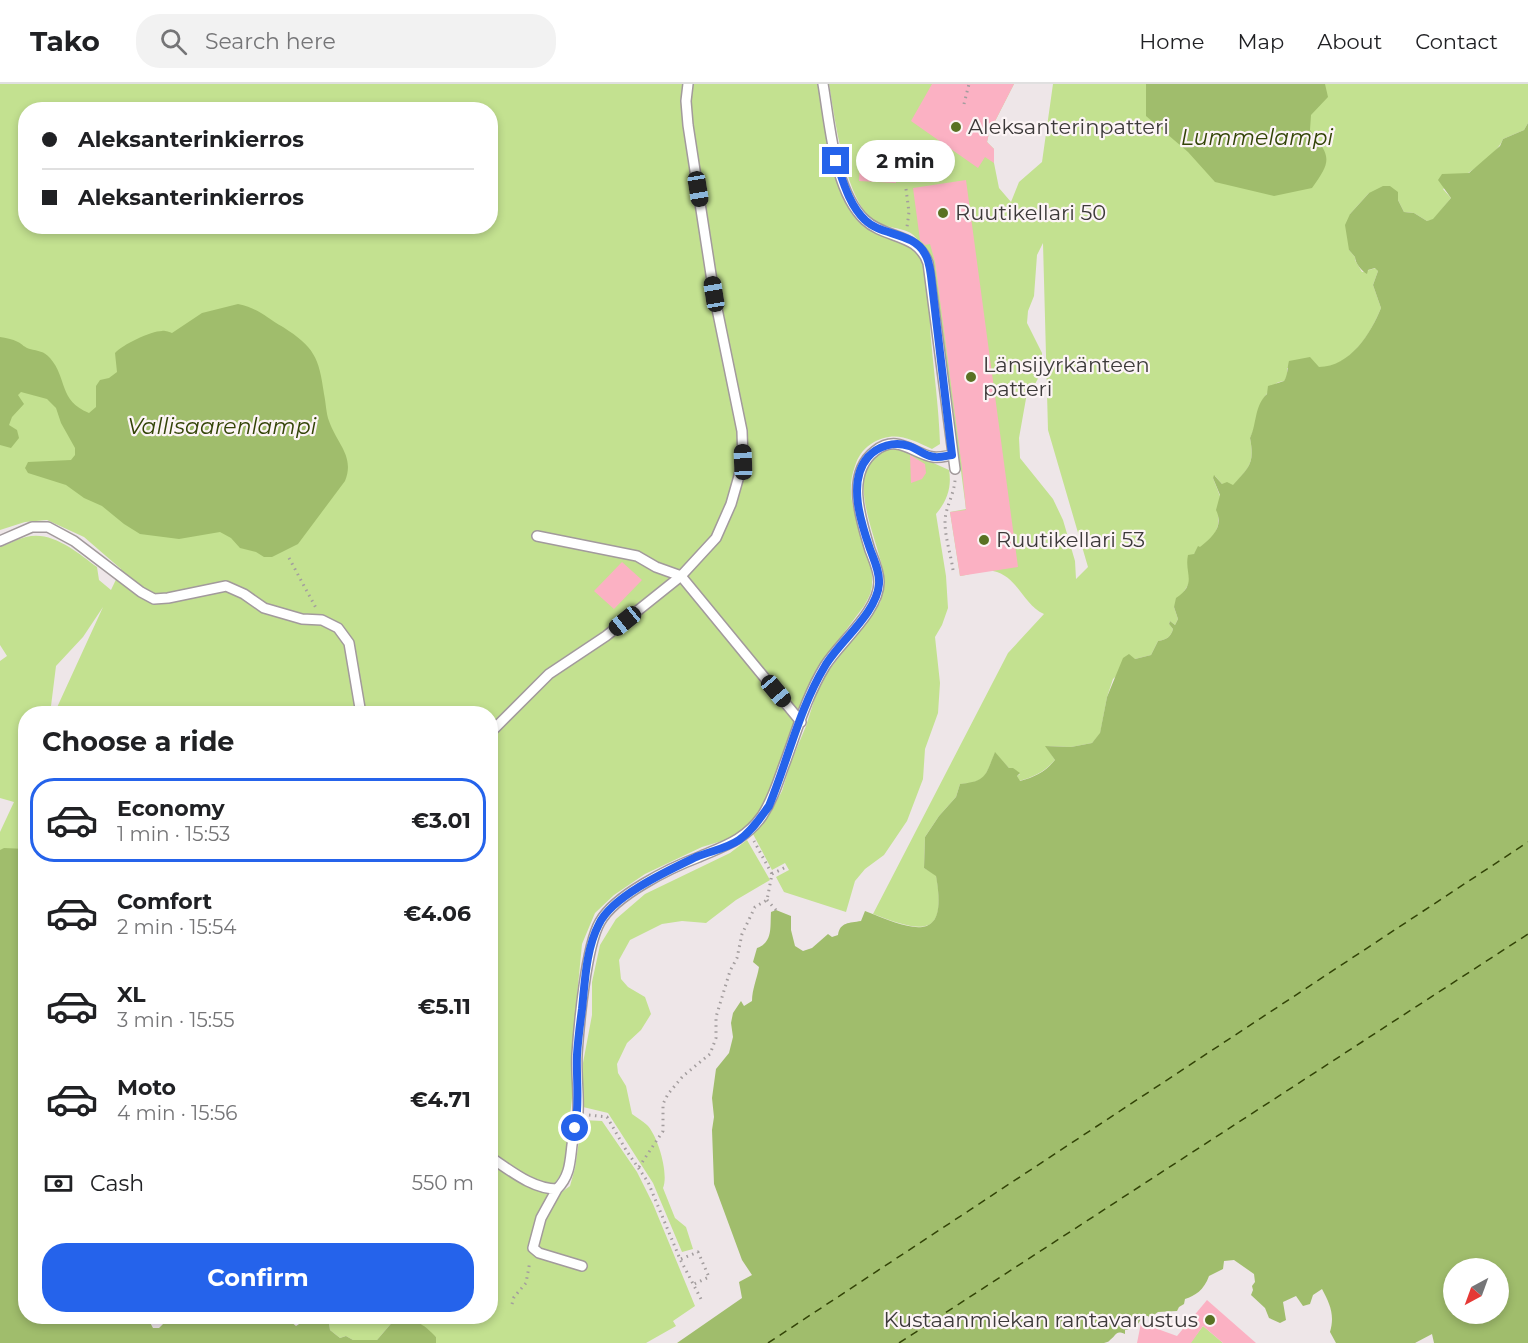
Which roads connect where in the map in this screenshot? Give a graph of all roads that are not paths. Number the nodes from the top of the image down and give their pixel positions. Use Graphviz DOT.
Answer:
graph roads {
  1 [pos="688,84"];
  2 [pos="823,84"];
  3 [pos="952,455"];
  4 [pos="955,469"];
  5 [pos="537,536"];
  6 [pos="0,541"];
  7 [pos="681,576"];
  8 [pos="360,706"];
  9 [pos="801,722"];
  10 [pos="498,725"];
  11 [pos="498,1162"];
  12 [pos="557,1189"];
  13 [pos="582,1266"];
  1 -- 7 [label="lane"];
  2 -- 3 [label="lane"];
  3 -- 4 [label="lane"];
  3 -- 9 [label="lane"];
  5 -- 7 [label="lane"];
  6 -- 8 [label="lane"];
  7 -- 9 [label="lane"];
  7 -- 10 [label="lane"];
  9 -- 12 [label="lane"];
  11 -- 12 [label="lane"];
  12 -- 13 [label="lane"];
}
